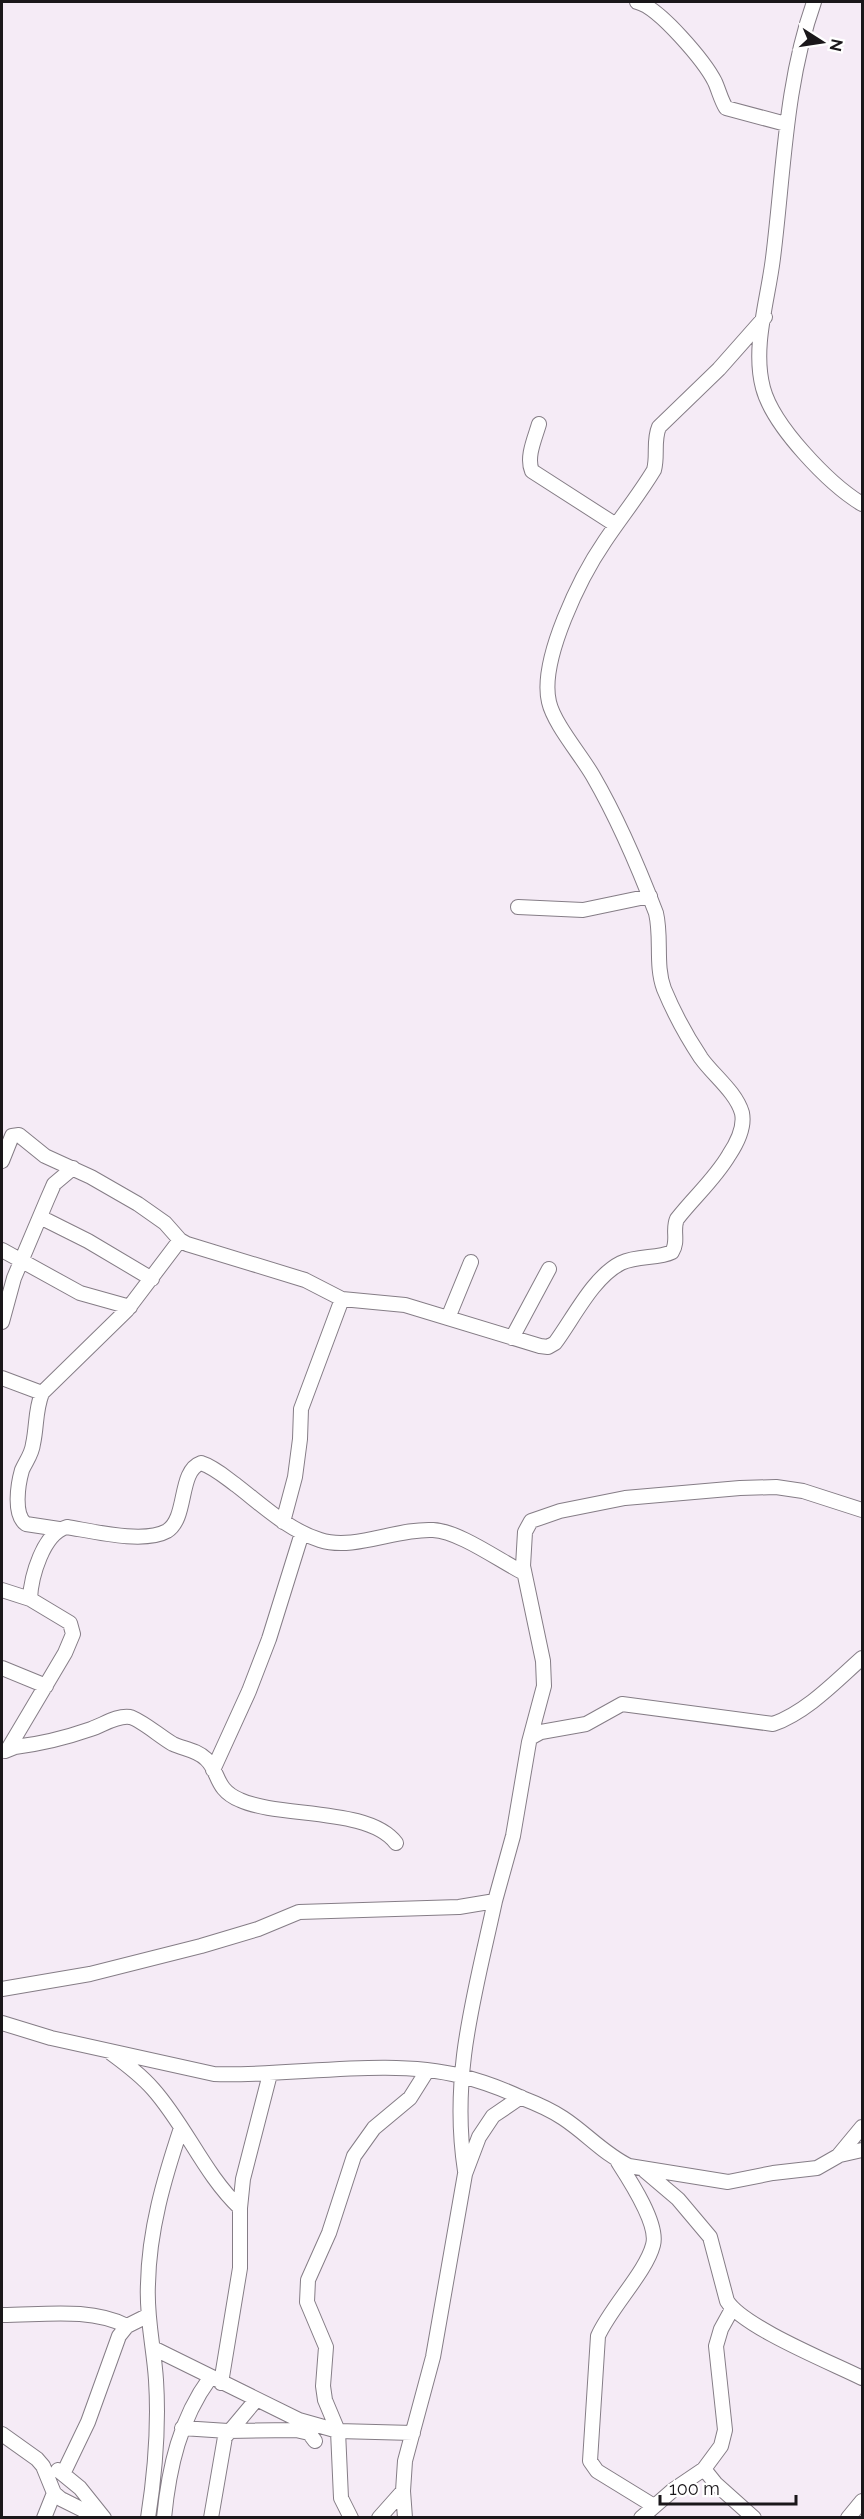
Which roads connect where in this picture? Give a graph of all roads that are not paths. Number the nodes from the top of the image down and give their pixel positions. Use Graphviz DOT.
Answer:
graph roads {
  1 [pos="637,2"];
  2 [pos="813,2"];
  3 [pos="786,124"];
  4 [pos="765,317"];
  5 [pos="539,423"];
  6 [pos="862,504"];
  7 [pos="616,525"];
  8 [pos="650,896"];
  9 [pos="518,907"];
  10 [pos="2,1161"];
  11 [pos="73,1168"];
  12 [pos="40,1216"];
  13 [pos="180,1240"];
  14 [pos="2,1250"];
  15 [pos="22,1261"];
  16 [pos="471,1262"];
  17 [pos="549,1269"];
  18 [pos="152,1280"];
  19 [pos="342,1299"];
  20 [pos="130,1307"];
  21 [pos="448,1318"];
  22 [pos="2,1322"];
  23 [pos="512,1338"];
  24 [pos="2,1378"];
  25 [pos="42,1393"];
  26 [pos="862,1510"];
  27 [pos="283,1522"];
  28 [pos="59,1529"];
  29 [pos="302,1533"];
  30 [pos="524,1574"];
  31 [pos="2,1590"];
  32 [pos="30,1599"];
  33 [pos="862,1658"];
  34 [pos="2,1668"];
  35 [pos="46,1686"];
  36 [pos="532,1737"];
  37 [pos="5,1752"];
  38 [pos="213,1770"];
  39 [pos="396,1843"];
  40 [pos="495,1901"];
  41 [pos="2,1989"];
  42 [pos="2,2023"];
  43 [pos="107,2050"];
  44 [pos="427,2071"];
  45 [pos="270,2074"];
  46 [pos="460,2076"];
  47 [pos="521,2097"];
  48 [pos="862,2127"];
  49 [pos="181,2128"];
  50 [pos="862,2150"];
  51 [pos="838,2156"];
  52 [pos="617,2160"];
  53 [pos="644,2170"];
  54 [pos="465,2174"];
  55 [pos="240,2208"];
  56 [pos="732,2309"];
  57 [pos="2,2315"];
  58 [pos="147,2316"];
  59 [pos="127,2326"];
  60 [pos="153,2348"];
  61 [pos="862,2378"];
  62 [pos="215,2380"];
  63 [pos="256,2400"];
  64 [pos="183,2425"];
  65 [pos="228,2431"];
  66 [pos="338,2431"];
  67 [pos="413,2433"];
  68 [pos="2,2434"];
  69 [pos="156,2437"];
  70 [pos="315,2441"];
  71 [pos="37,2459"];
  72 [pos="704,2469"];
  73 [pos="63,2474"];
  74 [pos="403,2491"];
  75 [pos="54,2493"];
  76 [pos="862,2501"];
  77 [pos="740,2505"];
  78 [pos="654,2506"];
  79 [pos="44,2517"];
  80 [pos="99,2517"];
  81 [pos="104,2517"];
  82 [pos="148,2517"];
  83 [pos="164,2517"];
  84 [pos="211,2517"];
  85 [pos="351,2517"];
  86 [pos="378,2517"];
  87 [pos="405,2517"];
  88 [pos="641,2517"];
  89 [pos="731,2517"];
  90 [pos="754,2517"];
  91 [pos="848,2517"];
  1 -- 3 [label="street"];
  2 -- 3 [label="street"];
  3 -- 4 [label="street"];
  4 -- 6 [label="street"];
  4 -- 7 [label="street"];
  5 -- 7 [label="street"];
  7 -- 8 [label="street"];
  8 -- 9 [label="street"];
  8 -- 23 [label="street"];
  10 -- 11 [label="street"];
  11 -- 12 [label="street"];
  11 -- 13 [label="street"];
  12 -- 15 [label="street"];
  12 -- 18 [label="street"];
  13 -- 18 [label="street"];
  13 -- 19 [label="street"];
  14 -- 15 [label="street"];
  15 -- 20 [label="street"];
  15 -- 22 [label="street"];
  16 -- 21 [label="street"];
  17 -- 23 [label="street"];
  18 -- 20 [label="street"];
  19 -- 21 [label="street"];
  19 -- 27 [label="street"];
  20 -- 25 [label="street"];
  21 -- 23 [label="street"];
  24 -- 25 [label="street"];
  25 -- 28 [label="street"];
  26 -- 30 [label="street"];
  27 -- 28 [label="street"];
  27 -- 29 [label="street"];
  28 -- 32 [label="street"];
  29 -- 30 [label="street"];
  29 -- 38 [label="street"];
  30 -- 36 [label="street"];
  31 -- 32 [label="street"];
  32 -- 35 [label="street"];
  33 -- 36 [label="street"];
  34 -- 35 [label="street"];
  35 -- 37 [label="street"];
  36 -- 40 [label="street"];
  37 -- 38 [label="street"];
  38 -- 39 [label="street"];
  40 -- 41 [label="street"];
  40 -- 46 [label="street"];
  42 -- 43 [label="street"];
  43 -- 45 [label="street"];
  43 -- 49 [label="street"];
  44 -- 45 [label="street"];
  44 -- 46 [label="street"];
  44 -- 66 [label="street"];
  45 -- 55 [label="street"];
  46 -- 47 [label="street"];
  46 -- 54 [label="street"];
  47 -- 52 [label="street"];
  47 -- 54 [label="street"];
  48 -- 51 [label="street"];
  49 -- 55 [label="street"];
  49 -- 58 [label="street"];
  50 -- 51 [label="street"];
  51 -- 53 [label="street"];
  52 -- 53 [label="street"];
  52 -- 78 [label="street"];
  53 -- 56 [label="street"];
  54 -- 67 [label="street"];
  55 -- 62 [label="street"];
  56 -- 61 [label="street"];
  56 -- 72 [label="street"];
  57 -- 59 [label="street"];
  58 -- 59 [label="street"];
  58 -- 60 [label="street"];
  59 -- 73 [label="street"];
  60 -- 62 [label="street"];
  60 -- 69 [label="street"];
  62 -- 63 [label="street"];
  62 -- 64 [label="street"];
  63 -- 65 [label="street"];
  63 -- 66 [label="street"];
  64 -- 65 [label="street"];
  64 -- 69 [label="street"];
  64 -- 83 [label="street"];
  65 -- 70 [label="street"];
  65 -- 84 [label="street"];
  66 -- 67 [label="street"];
  66 -- 85 [label="street"];
  67 -- 74 [label="street"];
  68 -- 71 [label="street"];
  69 -- 82 [label="street"];
  71 -- 73 [label="street"];
  71 -- 75 [label="street"];
  72 -- 77 [label="street"];
  72 -- 78 [label="street"];
  73 -- 81 [label="street"];
  74 -- 86 [label="street"];
  74 -- 87 [label="street"];
  75 -- 79 [label="street"];
  75 -- 80 [label="street"];
  76 -- 91 [label="street"];
  77 -- 89 [label="street"];
  77 -- 90 [label="street"];
  78 -- 88 [label="street"];
}
